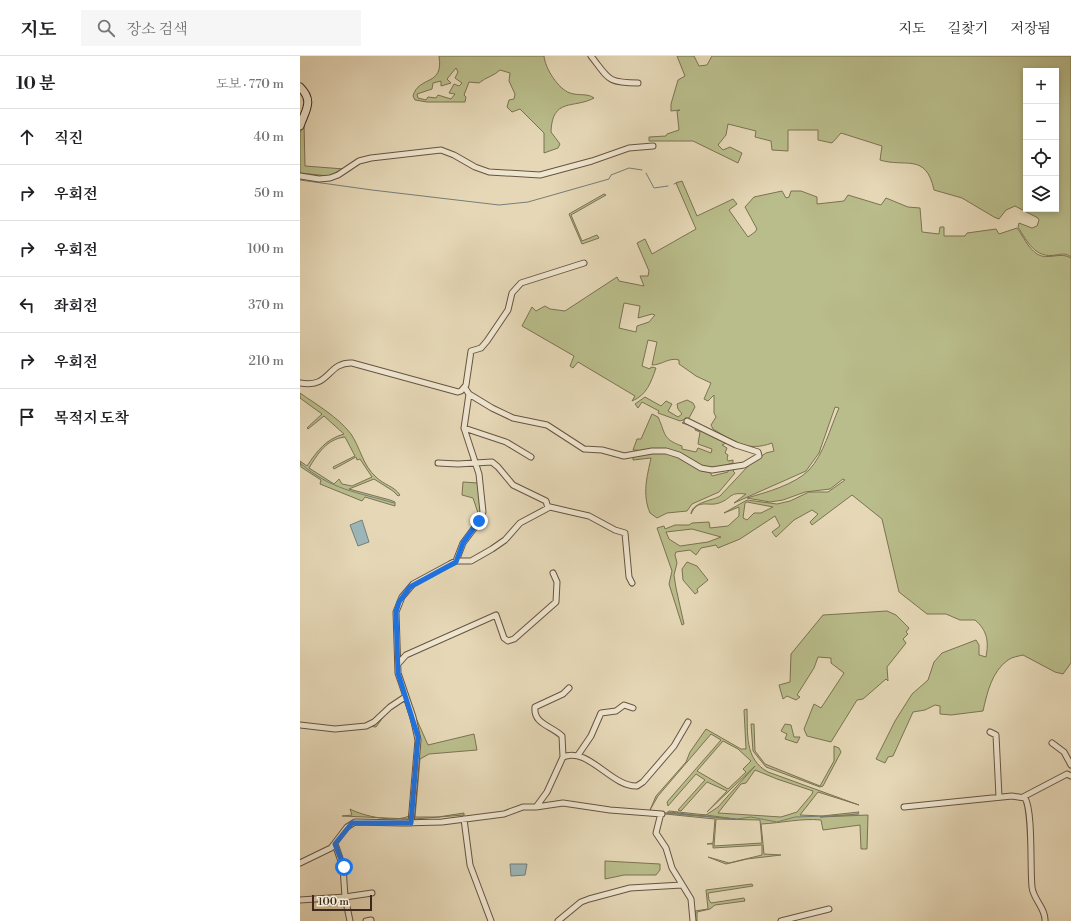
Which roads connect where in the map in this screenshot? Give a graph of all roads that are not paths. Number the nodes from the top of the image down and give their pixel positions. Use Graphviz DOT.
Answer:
graph roads {
  1 [pos="591,56"];
  2 [pos="638,83"];
  3 [pos="300,86"];
  4 [pos="300,126"];
  5 [pos="653,146"];
  6 [pos="300,176"];
  7 [pos="584,263"];
  8 [pos="300,383"];
  9 [pos="465,388"];
  10 [pos="470,394"];
  11 [pos="687,421"];
  12 [pos="464,428"];
  13 [pos="531,456"];
  14 [pos="438,463"];
  15 [pos="475,463"];
  16 [pos="548,508"];
  17 [pos="456,562"];
  18 [pos="552,573"];
  19 [pos="632,583"];
  20 [pos="398,664"];
  21 [pos="569,688"];
  22 [pos="405,697"];
  23 [pos="633,708"];
  24 [pos="688,722"];
  25 [pos="300,725"];
  26 [pos="990,732"];
  27 [pos="1052,743"];
  28 [pos="578,755"];
  29 [pos="563,757"];
  30 [pos="1070,757"];
  31 [pos="1071,765"];
  32 [pos="1070,774"];
  33 [pos="999,797"];
  34 [pos="1023,797"];
  35 [pos="536,806"];
  36 [pos="904,806"];
  37 [pos="464,819"];
  38 [pos="411,823"];
  39 [pos="335,844"];
  40 [pos="300,863"];
  41 [pos="682,885"];
  42 [pos="372,893"];
  43 [pos="345,897"];
  44 [pos="300,900"];
  45 [pos="830,909"];
  46 [pos="350,921"];
  47 [pos="491,921"];
  48 [pos="558,921"];
  49 [pos="693,921"];
  50 [pos="781,921"];
  51 [pos="1045,921"];
  1 -- 2 [label="street"];
  3 -- 4 [label="street"];
  5 -- 6 [label="street"];
  7 -- 9 [label="street"];
  8 -- 9 [label="street"];
  9 -- 10 [label="street"];
  10 -- 11 [label="street"];
  10 -- 12 [label="street"];
  12 -- 13 [label="street"];
  12 -- 15 [label="street"];
  14 -- 15 [label="street"];
  15 -- 16 [label="street"];
  15 -- 17 [label="street"];
  16 -- 17 [label="street"];
  16 -- 19 [label="street"];
  17 -- 20 [label="street"];
  18 -- 20 [label="street"];
  20 -- 22 [label="street"];
  21 -- 29 [label="street"];
  22 -- 25 [label="street"];
  22 -- 38 [label="street"];
  23 -- 28 [label="street"];
  24 -- 28 [label="street"];
  26 -- 33 [label="street"];
  27 -- 30 [label="street"];
  28 -- 29 [label="street"];
  29 -- 35 [label="street"];
  30 -- 31 [label="street"];
  32 -- 34 [label="street"];
  33 -- 34 [label="street"];
  33 -- 36 [label="street"];
  34 -- 51 [label="street"];
  35 -- 37 [label="street"];
  35 -- 41 [label="street"];
  37 -- 38 [label="street"];
  37 -- 47 [label="street"];
  38 -- 39 [label="street"];
  39 -- 40 [label="street"];
  39 -- 43 [label="street"];
  41 -- 48 [label="street"];
  41 -- 49 [label="street"];
  42 -- 43 [label="street"];
  43 -- 44 [label="street"];
  43 -- 46 [label="street"];
  45 -- 50 [label="street"];
}
